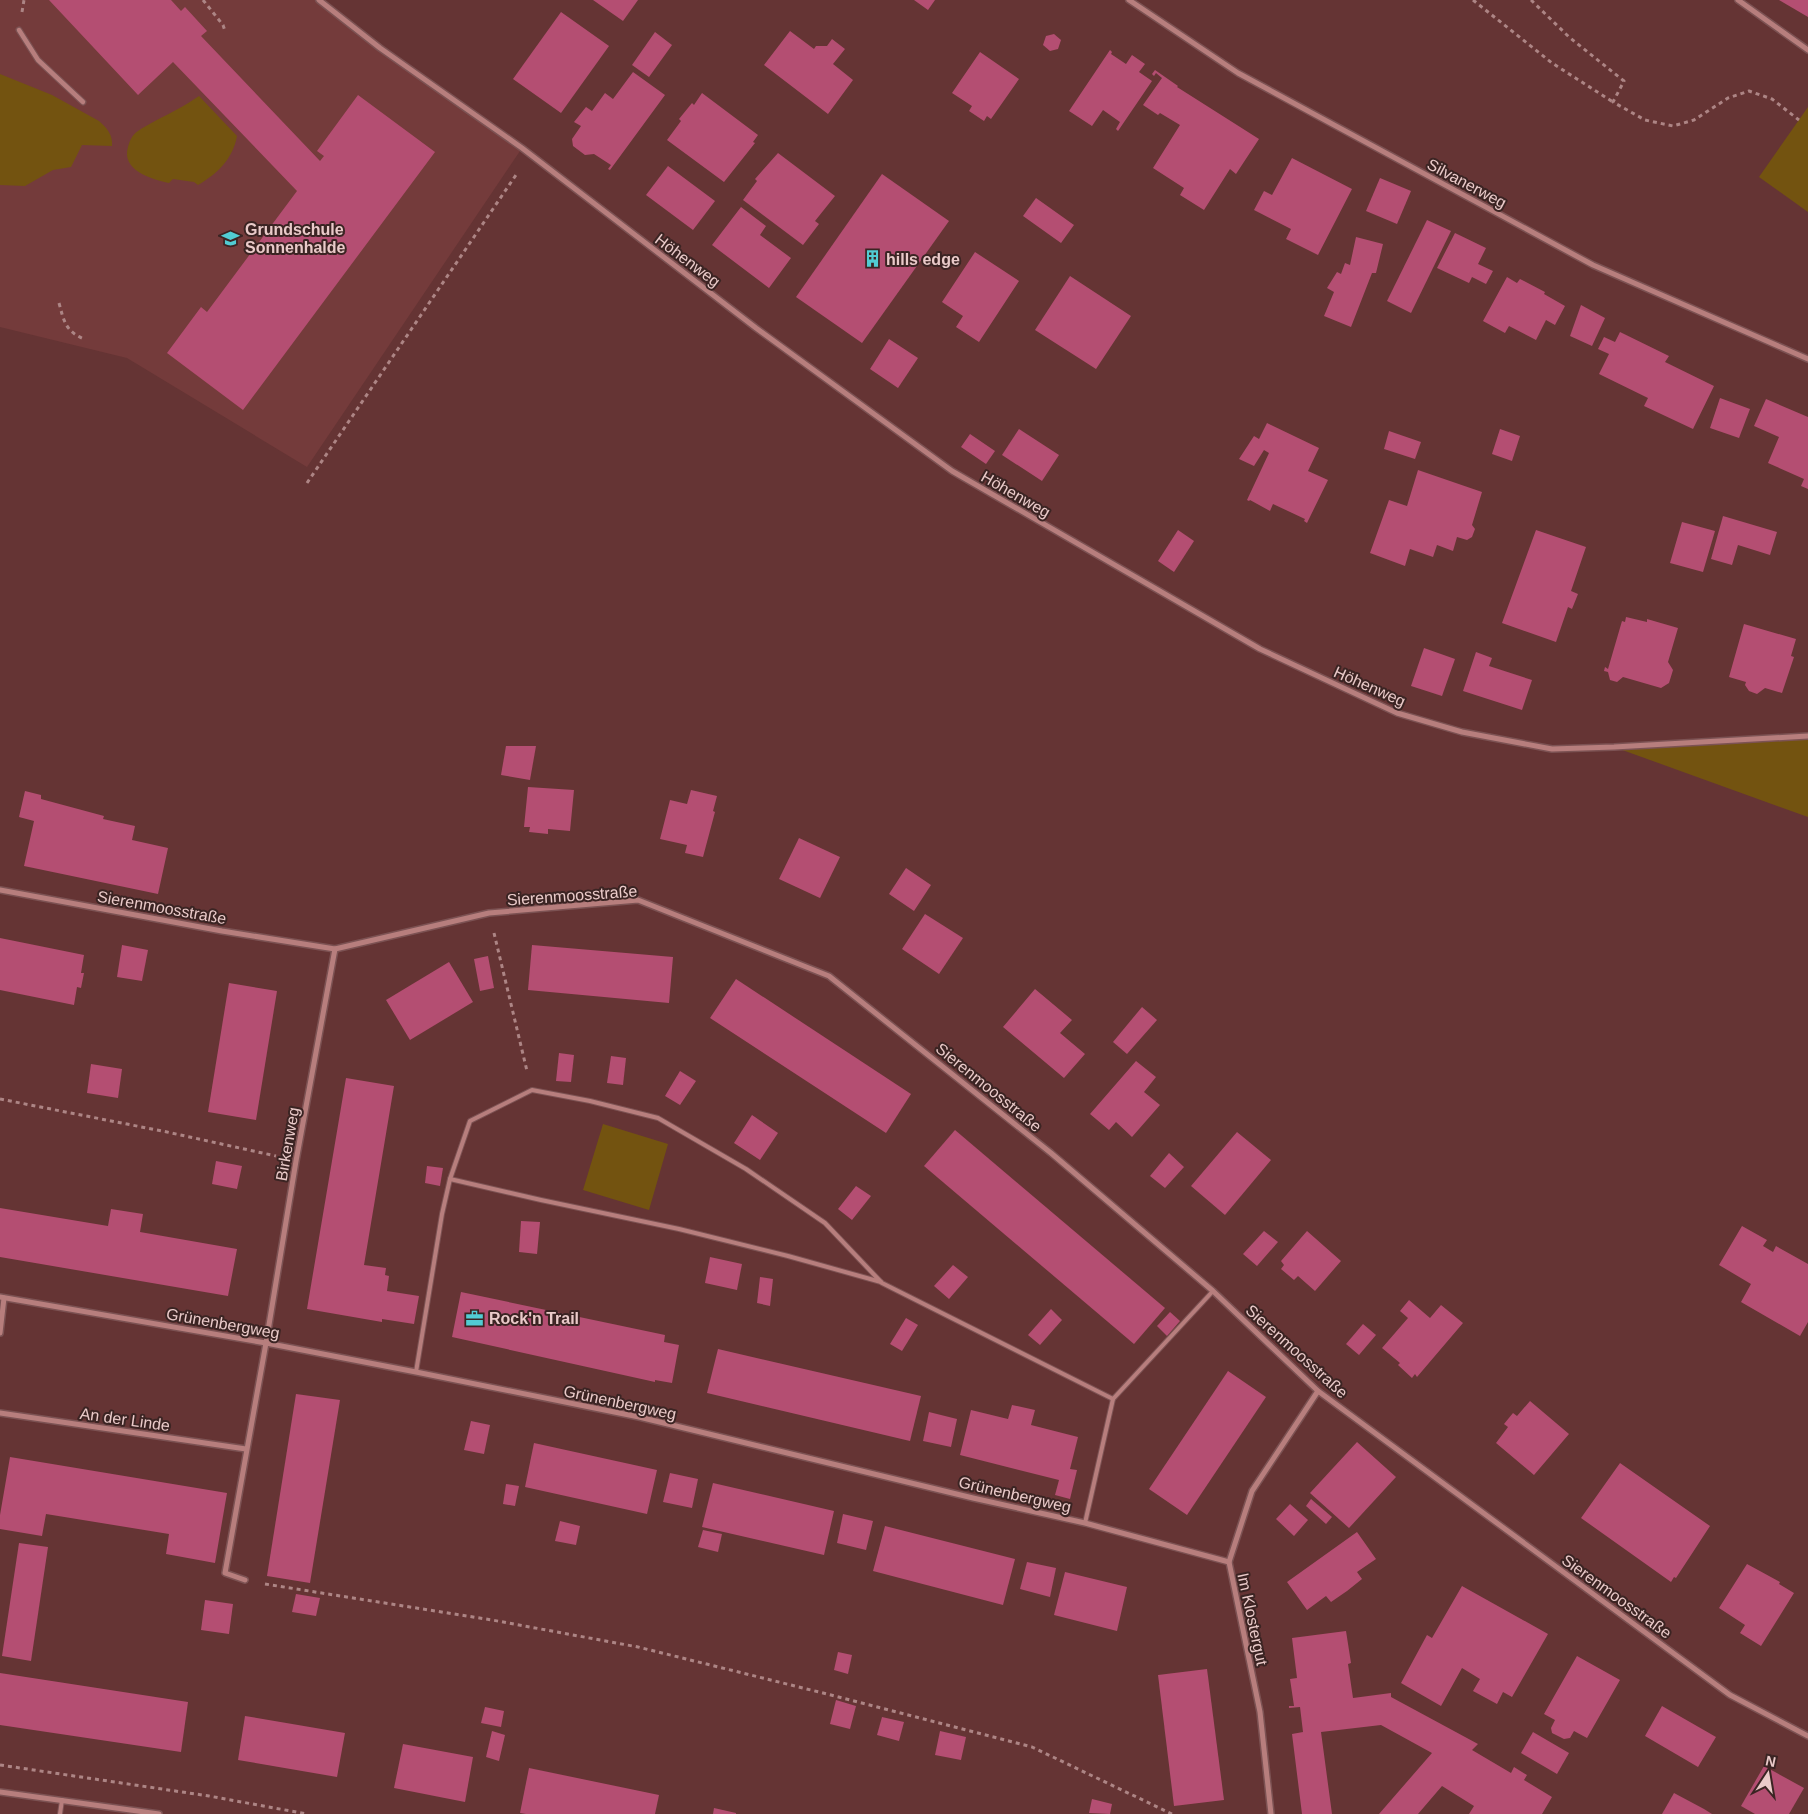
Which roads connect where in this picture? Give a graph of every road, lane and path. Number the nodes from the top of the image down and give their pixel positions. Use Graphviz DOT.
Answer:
graph roads {
  1 [pos="203,0"];
  2 [pos="319,0"];
  3 [pos="1129,0"];
  4 [pos="1473,0"];
  5 [pos="1531,0"];
  6 [pos="1738,0"];
  7 [pos="19,30"];
  8 [pos="225,31"];
  9 [pos="1808,50"];
  10 [pos="83,102"];
  11 [pos="1613,102"];
  12 [pos="1799,120"];
  13 [pos="529,155"];
  14 [pos="59,303"];
  15 [pos="84,339"];
  16 [pos="1808,359"];
  17 [pos="307,483"];
  18 [pos="1808,736"];
  19 [pos="0,890"];
  20 [pos="489,913"];
  21 [pos="335,949"];
  22 [pos="532,1090"];
  23 [pos="0,1098"];
  24 [pos="296,1161"];
  25 [pos="450,1179"];
  26 [pos="882,1282"];
  27 [pos="1213,1291"];
  28 [pos="2,1298"];
  29 [pos="0,1333"];
  30 [pos="266,1344"];
  31 [pos="416,1372"];
  32 [pos="1318,1391"];
  33 [pos="1113,1399"];
  34 [pos="0,1413"];
  35 [pos="246,1449"];
  36 [pos="1085,1523"];
  37 [pos="1228,1562"];
  38 [pos="245,1580"];
  39 [pos="1808,1736"];
  40 [pos="0,1765"];
  41 [pos="0,1792"];
  42 [pos="62,1800"];
  43 [pos="60,1814"];
  44 [pos="158,1814"];
  45 [pos="307,1814"];
  46 [pos="1172,1814"];
  47 [pos="1271,1814"];
  1 -- 8 [label="path"];
  2 -- 13 [label="street, Höhenweg"];
  3 -- 16 [label="street, Silvanerweg"];
  4 -- 11 [label="path"];
  5 -- 11 [label="path"];
  6 -- 9 [label="street"];
  7 -- 10 [label="street"];
  11 -- 12 [label="path"];
  13 -- 17 [label="path"];
  13 -- 18 [label="street, Höhenweg"];
  14 -- 15 [label="path"];
  19 -- 21 [label="street, Sierenmoosstraße"];
  20 -- 21 [label="street, Sierenmoosstraße"];
  20 -- 22 [label="path"];
  20 -- 27 [label="street, Sierenmoosstraße"];
  21 -- 24 [label="street, Birkenweg"];
  22 -- 25 [label="lane"];
  22 -- 26 [label="lane"];
  23 -- 24 [label="path"];
  24 -- 30 [label="street, Birkenweg"];
  25 -- 26 [label="lane"];
  25 -- 31 [label="lane"];
  26 -- 33 [label="lane"];
  27 -- 32 [label="street, Sierenmoosstraße"];
  27 -- 33 [label="lane"];
  28 -- 29 [label="street"];
  28 -- 30 [label="street, Grünenbergweg"];
  30 -- 31 [label="street, Grünenbergweg"];
  30 -- 35 [label="street"];
  31 -- 36 [label="street, Grünenbergweg"];
  32 -- 37 [label="street, Im Klostergut"];
  32 -- 39 [label="street, Sierenmoosstraße"];
  33 -- 36 [label="lane"];
  34 -- 35 [label="street, An der Linde"];
  35 -- 38 [label="street"];
  36 -- 37 [label="street, Grünenbergweg"];
  37 -- 47 [label="street, Im Klostergut"];
  38 -- 46 [label="path"];
  40 -- 45 [label="path"];
  41 -- 42 [label="street"];
  42 -- 43 [label="lane"];
  42 -- 44 [label="street"];
}
